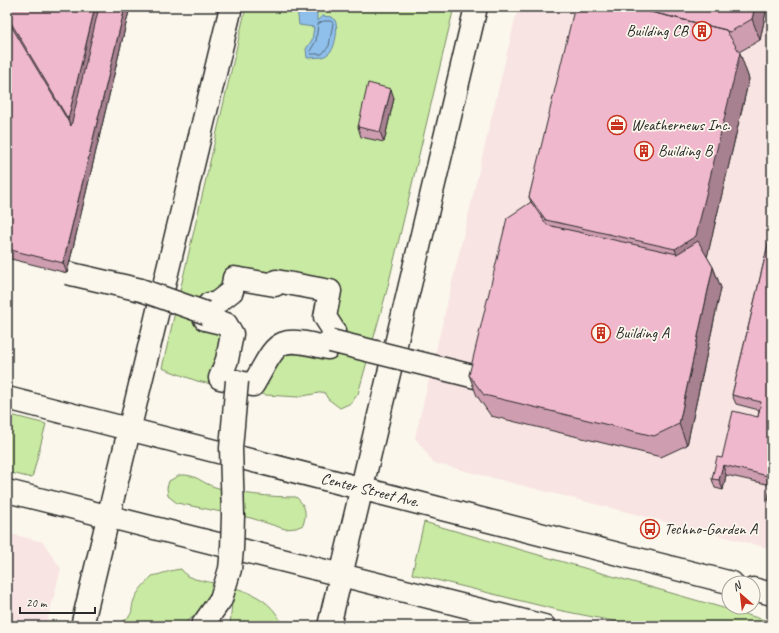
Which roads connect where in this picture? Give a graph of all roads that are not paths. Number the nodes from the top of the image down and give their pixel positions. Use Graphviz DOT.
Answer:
graph roads {
  1 [pos="231,7"];
  2 [pos="476,7"];
  3 [pos="67,273"];
  4 [pos="206,313"];
  5 [pos="330,341"];
  6 [pos="480,378"];
  7 [pos="237,381"];
  8 [pos="7,398"];
  9 [pos="129,429"];
  10 [pos="362,488"];
  11 [pos="7,491"];
  12 [pos="108,517"];
  13 [pos="341,576"];
  14 [pos="721,580"];
  15 [pos="761,591"];
  16 [pos="772,594"];
  17 [pos="221,599"];
  18 [pos="82,626"];
  19 [pos="202,626"];
  20 [pos="223,626"];
  21 [pos="329,626"];
  22 [pos="544,626"];
  1 -- 9 [label="street"];
  2 -- 10 [label="street"];
  3 -- 4 [label="street, bridge"];
  4 -- 5 [label="street"];
  4 -- 7 [label="street"];
  5 -- 6 [label="street, bridge"];
  5 -- 7 [label="street"];
  7 -- 17 [label="street, bridge"];
  8 -- 9 [label="street, Center Street Ave."];
  9 -- 10 [label="street, Center Street Ave."];
  9 -- 12 [label="street"];
  10 -- 13 [label="street"];
  10 -- 14 [label="street, Center Street Ave."];
  11 -- 12 [label="street"];
  12 -- 13 [label="street"];
  12 -- 18 [label="street"];
  13 -- 21 [label="street"];
  13 -- 22 [label="street"];
  15 -- 16 [label="street"];
  17 -- 19 [label="street"];
  17 -- 20 [label="street"];
}
